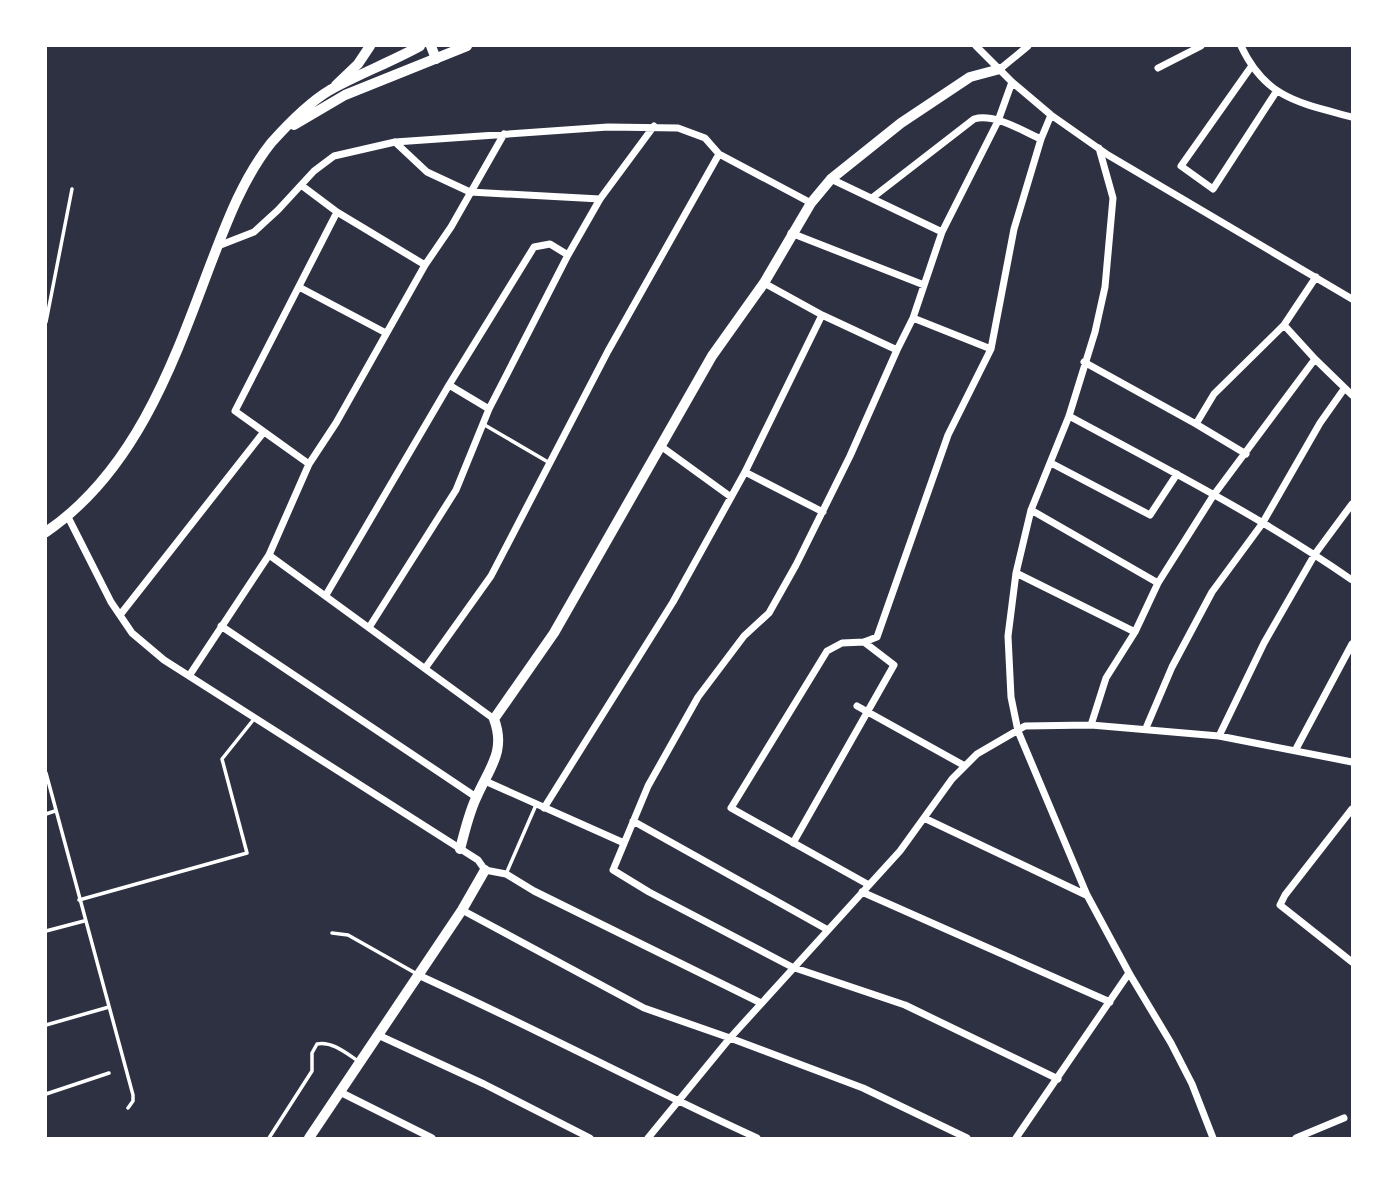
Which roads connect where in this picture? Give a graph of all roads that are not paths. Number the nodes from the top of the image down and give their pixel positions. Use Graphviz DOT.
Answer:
graph roads {
  1 [pos="370,46"];
  2 [pos="431,46"];
  3 [pos="467,46"];
  4 [pos="976,46"];
  5 [pos="1028,46"];
  6 [pos="1201,46"];
  7 [pos="1241,46"];
  8 [pos="414,47"];
  9 [pos="436,59"];
  10 [pos="420,66"];
  11 [pos="1251,67"];
  12 [pos="1158,68"];
  13 [pos="1000,69"];
  14 [pos="1012,82"];
  15 [pos="328,91"];
  16 [pos="1276,92"];
  17 [pos="1051,115"];
  18 [pos="1353,117"];
  19 [pos="998,121"];
  20 [pos="654,126"];
  21 [pos="285,130"];
  22 [pos="504,134"];
  23 [pos="1041,139"];
  24 [pos="395,142"];
  25 [pos="1099,148"];
  26 [pos="719,154"];
  27 [pos="831,179"];
  28 [pos="301,185"];
  29 [pos="72,189"];
  30 [pos="470,192"];
  31 [pos="872,198"];
  32 [pos="600,199"];
  33 [pos="811,203"];
  34 [pos="337,212"];
  35 [pos="942,232"];
  36 [pos="791,233"];
  37 [pos="218,246"];
  38 [pos="568,255"];
  39 [pos="425,265"];
  40 [pos="1316,277"];
  41 [pos="764,283"];
  42 [pos="924,285"];
  43 [pos="299,286"];
  44 [pos="1353,299"];
  45 [pos="821,315"];
  46 [pos="913,318"];
  47 [pos="46,322"];
  48 [pos="1284,325"];
  49 [pos="386,333"];
  50 [pos="990,349"];
  51 [pos="897,350"];
  52 [pos="1315,359"];
  53 [pos="1084,362"];
  54 [pos="449,385"];
  55 [pos="1344,388"];
  56 [pos="1353,395"];
  57 [pos="489,409"];
  58 [pos="1069,416"];
  59 [pos="483,424"];
  60 [pos="1196,424"];
  61 [pos="263,433"];
  62 [pos="662,447"];
  63 [pos="1246,454"];
  64 [pos="550,463"];
  65 [pos="1051,463"];
  66 [pos="309,464"];
  67 [pos="745,472"];
  68 [pos="1177,474"];
  69 [pos="1213,496"];
  70 [pos="730,497"];
  71 [pos="1353,504"];
  72 [pos="1031,510"];
  73 [pos="823,512"];
  74 [pos="66,515"];
  75 [pos="1262,524"];
  76 [pos="46,532"];
  77 [pos="1315,554"];
  78 [pos="269,555"];
  79 [pos="1016,573"];
  80 [pos="1353,580"];
  81 [pos="1158,583"];
  82 [pos="326,595"];
  83 [pos="120,615"];
  84 [pos="221,626"];
  85 [pos="370,626"];
  86 [pos="1135,632"];
  87 [pos="864,642"];
  88 [pos="1353,644"];
  89 [pos="426,667"];
  90 [pos="189,676"];
  91 [pos="857,706"];
  92 [pos="868,713"];
  93 [pos="255,719"];
  94 [pos="494,719"];
  95 [pos="1091,725"];
  96 [pos="1146,728"];
  97 [pos="1018,730"];
  98 [pos="1219,736"];
  99 [pos="1296,749"];
  100 [pos="1353,762"];
  101 [pos="965,766"];
  102 [pos="46,773"];
  103 [pos="485,781"];
  104 [pos="476,797"];
  105 [pos="536,804"];
  106 [pos="544,808"];
  107 [pos="1353,809"];
  108 [pos="55,811"];
  109 [pos="46,814"];
  110 [pos="924,818"];
  111 [pos="633,821"];
  112 [pos="624,843"];
  113 [pos="793,843"];
  114 [pos="460,849"];
  115 [pos="485,870"];
  116 [pos="506,874"];
  117 [pos="869,885"];
  118 [pos="862,892"];
  119 [pos="1087,895"];
  120 [pos="79,901"];
  121 [pos="462,910"];
  122 [pos="84,922"];
  123 [pos="828,930"];
  124 [pos="46,931"];
  125 [pos="332,933"];
  126 [pos="1353,961"];
  127 [pos="793,967"];
  128 [pos="1129,974"];
  129 [pos="418,975"];
  130 [pos="1110,1002"];
  131 [pos="761,1003"];
  132 [pos="108,1007"];
  133 [pos="46,1025"];
  134 [pos="378,1035"];
  135 [pos="730,1038"];
  136 [pos="360,1062"];
  137 [pos="110,1073"];
  138 [pos="1058,1079"];
  139 [pos="340,1092"];
  140 [pos="46,1094"];
  141 [pos="678,1102"];
  142 [pos="128,1108"];
  143 [pos="1344,1118"];
  144 [pos="269,1139"];
  145 [pos="309,1139"];
  146 [pos="432,1139"];
  147 [pos="590,1139"];
  148 [pos="648,1139"];
  149 [pos="757,1139"];
  150 [pos="967,1139"];
  151 [pos="1016,1139"];
  152 [pos="1213,1139"];
  153 [pos="1296,1139"];
  1 -- 15 [label="street"];
  2 -- 9 [label="street"];
  3 -- 9 [label="main road"];
  4 -- 13 [label="street"];
  5 -- 13 [label="street"];
  6 -- 12 [label="street"];
  7 -- 11 [label="street"];
  8 -- 10 [label="street"];
  8 -- 15 [label="main road"];
  9 -- 10 [label="main road"];
  10 -- 21 [label="main road"];
  11 -- 16 [label="street"];
  11 -- 16 [label="street"];
  13 -- 14 [label="street"];
  13 -- 27 [label="street"];
  14 -- 17 [label="street"];
  14 -- 19 [label="street"];
  15 -- 21 [label="main road"];
  16 -- 18 [label="street"];
  17 -- 23 [label="street"];
  17 -- 25 [label="street"];
  19 -- 23 [label="street"];
  19 -- 31 [label="street"];
  19 -- 35 [label="street"];
  20 -- 22 [label="street"];
  20 -- 26 [label="street"];
  20 -- 32 [label="street"];
  21 -- 37 [label="main road"];
  22 -- 24 [label="street"];
  22 -- 30 [label="street"];
  23 -- 50 [label="street"];
  24 -- 28 [label="street"];
  24 -- 30 [label="street"];
  25 -- 40 [label="street"];
  25 -- 53 [label="street"];
  26 -- 33 [label="street"];
  26 -- 64 [label="street"];
  27 -- 31 [label="street"];
  27 -- 33 [label="street"];
  28 -- 34 [label="street"];
  28 -- 37 [label="street"];
  29 -- 47 [label="lane"];
  30 -- 32 [label="street"];
  30 -- 39 [label="street"];
  31 -- 35 [label="street"];
  32 -- 38 [label="street"];
  33 -- 36 [label="street"];
  34 -- 39 [label="street"];
  34 -- 43 [label="street"];
  35 -- 42 [label="street"];
  36 -- 41 [label="street"];
  36 -- 42 [label="street"];
  37 -- 74 [label="main road"];
  38 -- 54 [label="street"];
  38 -- 57 [label="street"];
  39 -- 49 [label="street"];
  40 -- 44 [label="street"];
  40 -- 48 [label="street"];
  41 -- 45 [label="street"];
  41 -- 62 [label="street"];
  42 -- 46 [label="street"];
  43 -- 49 [label="street"];
  43 -- 61 [label="street"];
  45 -- 51 [label="street"];
  45 -- 67 [label="street"];
  46 -- 50 [label="street"];
  46 -- 51 [label="street"];
  48 -- 52 [label="street"];
  48 -- 60 [label="street"];
  49 -- 66 [label="street"];
  50 -- 87 [label="street"];
  51 -- 73 [label="street"];
  52 -- 55 [label="street"];
  52 -- 63 [label="street"];
  53 -- 58 [label="street"];
  53 -- 60 [label="street"];
  54 -- 57 [label="street"];
  54 -- 82 [label="street"];
  55 -- 56 [label="street"];
  55 -- 75 [label="street"];
  57 -- 59 [label="street"];
  58 -- 65 [label="street"];
  58 -- 68 [label="street"];
  59 -- 64 [label="lane"];
  59 -- 85 [label="street"];
  60 -- 63 [label="street"];
  61 -- 66 [label="street"];
  61 -- 83 [label="street"];
  62 -- 70 [label="street"];
  62 -- 94 [label="street"];
  63 -- 69 [label="street"];
  64 -- 89 [label="street"];
  65 -- 68 [label="street"];
  65 -- 72 [label="street"];
  66 -- 78 [label="street"];
  67 -- 70 [label="street"];
  67 -- 73 [label="street"];
  68 -- 69 [label="street"];
  69 -- 75 [label="street"];
  69 -- 81 [label="street"];
  70 -- 106 [label="street"];
  71 -- 77 [label="street"];
  72 -- 79 [label="street"];
  72 -- 81 [label="street"];
  73 -- 111 [label="street"];
  74 -- 76 [label="main road"];
  74 -- 83 [label="street"];
  75 -- 77 [label="street"];
  75 -- 96 [label="street"];
  77 -- 80 [label="street"];
  77 -- 98 [label="street"];
  78 -- 82 [label="street"];
  78 -- 84 [label="street"];
  79 -- 86 [label="street"];
  79 -- 97 [label="street"];
  81 -- 86 [label="street"];
  82 -- 85 [label="street"];
  83 -- 90 [label="street"];
  84 -- 90 [label="street"];
  84 -- 104 [label="street"];
  85 -- 89 [label="street"];
  86 -- 95 [label="street"];
  87 -- 92 [label="street"];
  87 -- 113 [label="street"];
  88 -- 99 [label="street"];
  89 -- 94 [label="street"];
  90 -- 93 [label="street"];
  91 -- 92 [label="street"];
  92 -- 101 [label="street"];
  92 -- 113 [label="street"];
  93 -- 114 [label="street"];
  93 -- 120 [label="lane"];
  94 -- 103 [label="street"];
  95 -- 96 [label="street"];
  95 -- 97 [label="street"];
  96 -- 98 [label="street"];
  97 -- 101 [label="street"];
  97 -- 119 [label="street"];
  98 -- 99 [label="street"];
  99 -- 100 [label="street"];
  101 -- 110 [label="street"];
  102 -- 108 [label="lane"];
  103 -- 104 [label="street"];
  103 -- 105 [label="street"];
  104 -- 114 [label="street"];
  105 -- 106 [label="street"];
  105 -- 116 [label="lane"];
  106 -- 112 [label="street"];
  107 -- 126 [label="street"];
  108 -- 109 [label="lane"];
  108 -- 120 [label="lane"];
  110 -- 117 [label="street"];
  110 -- 119 [label="street"];
  111 -- 112 [label="street"];
  111 -- 123 [label="street"];
  112 -- 127 [label="street"];
  113 -- 117 [label="street"];
  114 -- 115 [label="street"];
  115 -- 116 [label="street"];
  115 -- 121 [label="street"];
  116 -- 131 [label="street"];
  117 -- 118 [label="street"];
  118 -- 123 [label="street"];
  118 -- 130 [label="street"];
  119 -- 128 [label="street"];
  120 -- 122 [label="lane"];
  121 -- 129 [label="street"];
  121 -- 135 [label="street"];
  122 -- 124 [label="lane"];
  122 -- 132 [label="lane"];
  123 -- 127 [label="street"];
  125 -- 129 [label="lane"];
  127 -- 131 [label="street"];
  127 -- 138 [label="street"];
  128 -- 130 [label="street"];
  128 -- 152 [label="street"];
  129 -- 134 [label="street"];
  129 -- 141 [label="street"];
  130 -- 138 [label="street"];
  131 -- 135 [label="street"];
  132 -- 133 [label="lane"];
  132 -- 142 [label="lane"];
  134 -- 136 [label="street"];
  134 -- 147 [label="street"];
  135 -- 141 [label="street"];
  135 -- 150 [label="street"];
  136 -- 139 [label="street"];
  136 -- 144 [label="lane"];
  137 -- 140 [label="lane"];
  138 -- 151 [label="street"];
  139 -- 145 [label="street"];
  139 -- 146 [label="street"];
  141 -- 148 [label="street"];
  141 -- 149 [label="street"];
  143 -- 153 [label="street"];
}
